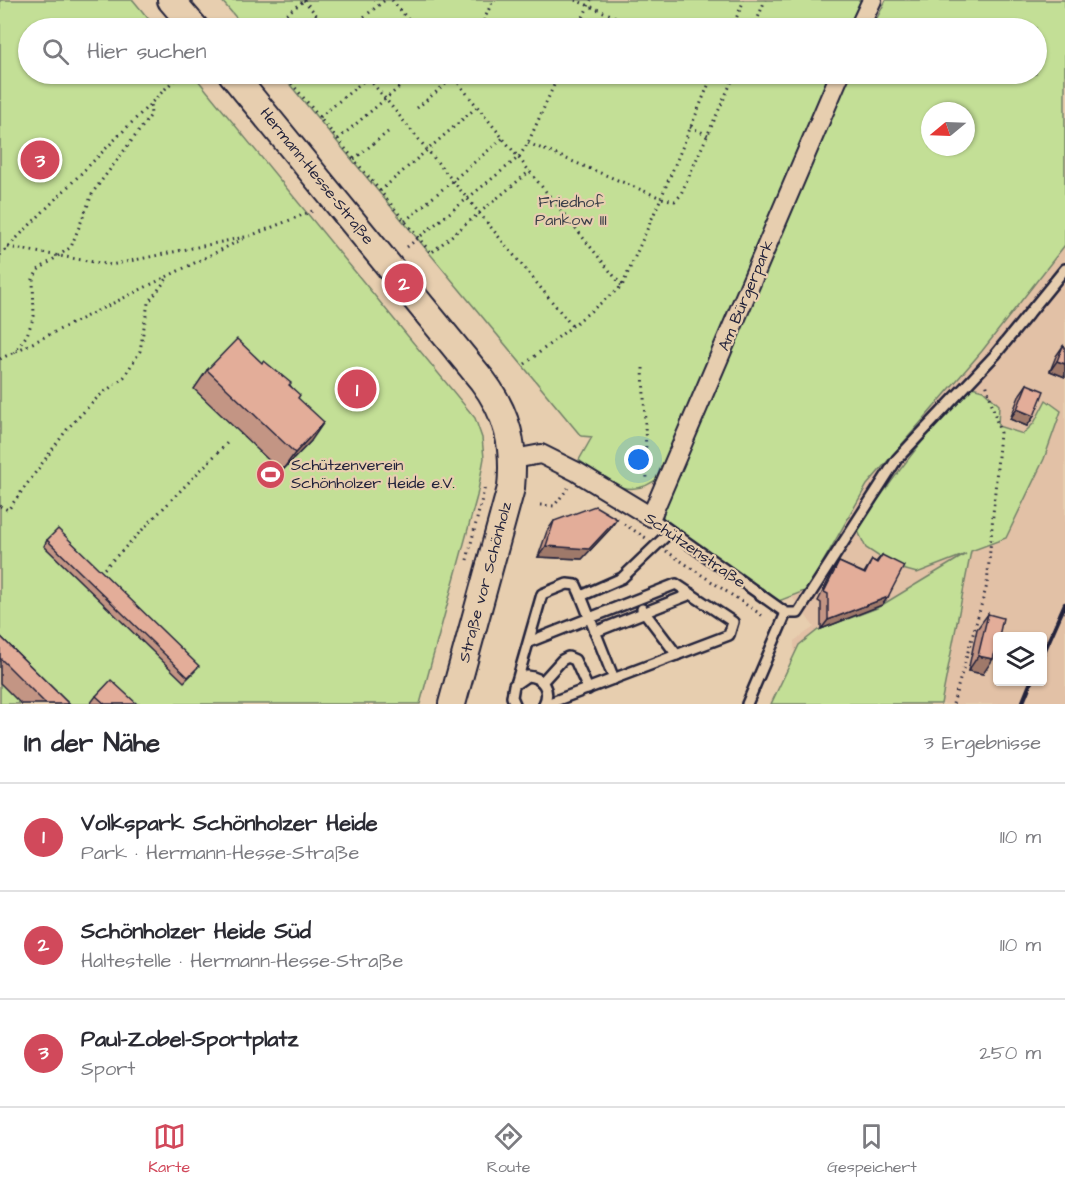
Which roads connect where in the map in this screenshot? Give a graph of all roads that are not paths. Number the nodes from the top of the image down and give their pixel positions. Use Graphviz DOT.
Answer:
graph roads {
  1 [pos="171,0"];
  2 [pos="872,0"];
  3 [pos="186,18"];
  4 [pos="864,18"];
  5 [pos="240,84"];
  6 [pos="836,84"];
  7 [pos="1065,269"];
  8 [pos="514,459"];
  9 [pos="651,518"];
  10 [pos="670,532"];
  11 [pos="691,594"];
  12 [pos="581,596"];
  13 [pos="636,601"];
  14 [pos="645,612"];
  15 [pos="786,613"];
  16 [pos="591,620"];
  17 [pos="596,632"];
  18 [pos="529,642"];
  19 [pos="677,655"];
  20 [pos="614,679"];
  21 [pos="517,681"];
  22 [pos="542,682"];
  23 [pos="588,689"];
  24 [pos="452,704"];
  25 [pos="514,704"];
  26 [pos="546,704"];
  27 [pos="747,704"];
  1 -- 3 [label="main road"];
  2 -- 4 [label="street"];
  5 -- 8 [label="main road, Hermann-Hesse-Straße"];
  6 -- 9 [label="street, Am Bürgerpark"];
  7 -- 15 [label="lane"];
  8 -- 9 [label="street, Schützenstraße"];
  8 -- 24 [label="main road, Straße vor Schönholz"];
  9 -- 10 [label="lane, Schützenstraße"];
  10 -- 12 [label="lane"];
  10 -- 15 [label="lane, Schützenstraße"];
  11 -- 13 [label="lane"];
  11 -- 14 [label="lane"];
  11 -- 19 [label="lane"];
  12 -- 16 [label="lane"];
  12 -- 18 [label="lane"];
  13 -- 14 [label="lane"];
  13 -- 16 [label="lane"];
  14 -- 17 [label="lane"];
  14 -- 19 [label="lane"];
  15 -- 27 [label="lane"];
  16 -- 17 [label="lane"];
  16 -- 18 [label="lane"];
  17 -- 20 [label="lane"];
  18 -- 21 [label="lane"];
  19 -- 20 [label="lane"];
  20 -- 23 [label="lane"];
  21 -- 22 [label="lane"];
  21 -- 25 [label="lane"];
  22 -- 23 [label="lane"];
  22 -- 26 [label="lane"];
  23 -- 26 [label="lane"];
}
